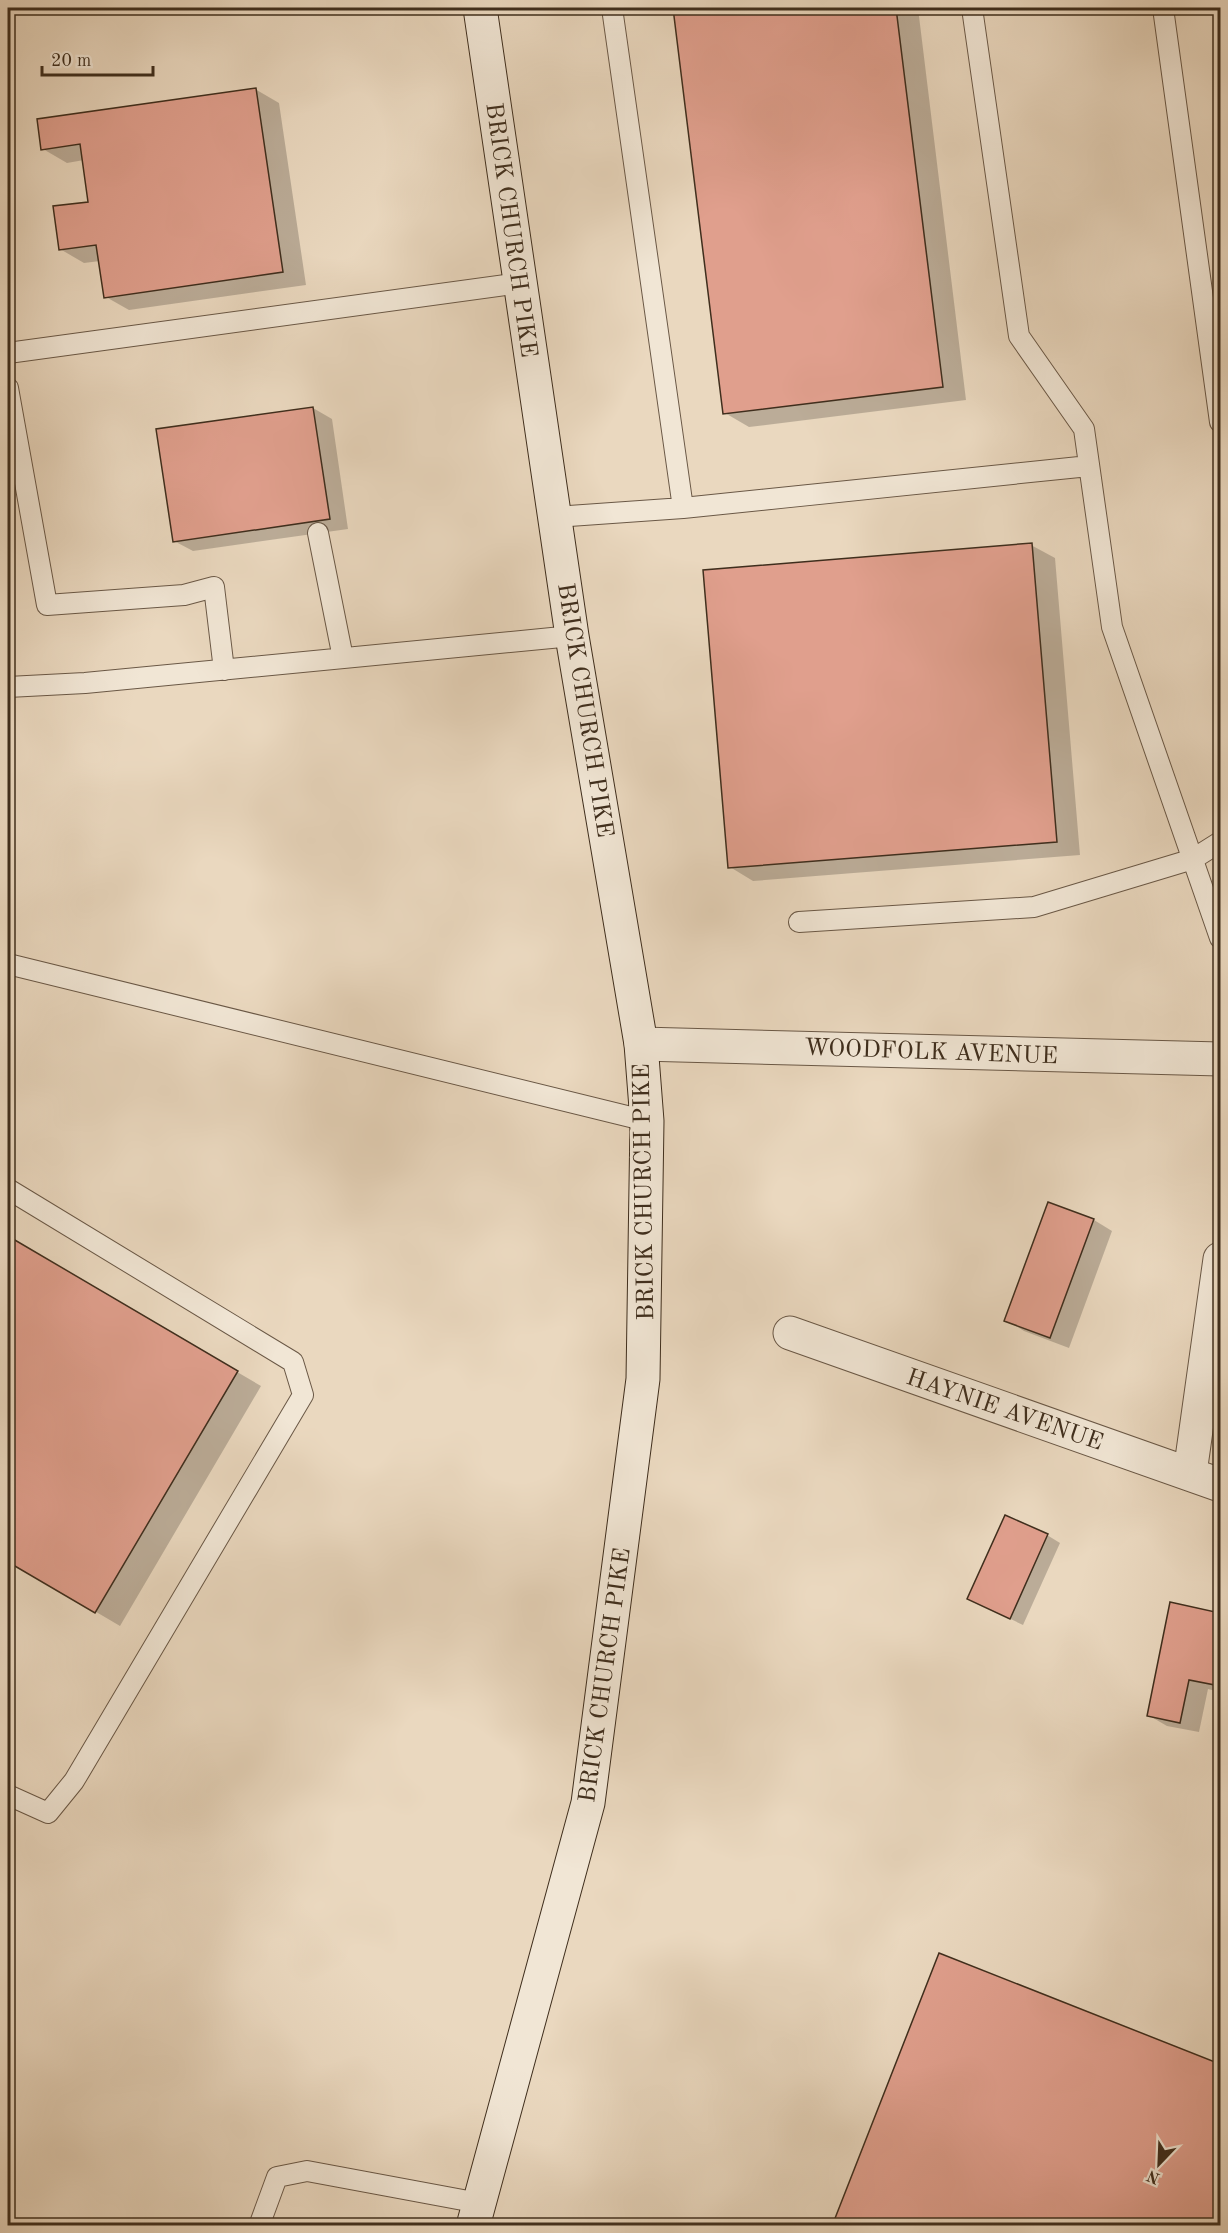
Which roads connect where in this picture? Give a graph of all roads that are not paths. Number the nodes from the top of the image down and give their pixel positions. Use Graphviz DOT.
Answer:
graph roads {
  1 [pos="480,8"];
  2 [pos="612,8"];
  3 [pos="972,8"];
  4 [pos="1163,8"];
  5 [pos="520,283"];
  6 [pos="8,353"];
  7 [pos="8,388"];
  8 [pos="1221,422"];
  9 [pos="1089,466"];
  10 [pos="683,508"];
  11 [pos="555,517"];
  12 [pos="318,533"];
  13 [pos="572,636"];
  14 [pos="342,658"];
  15 [pos="225,670"];
  16 [pos="8,687"];
  17 [pos="1221,842"];
  18 [pos="1193,859"];
  19 [pos="799,922"];
  20 [pos="1221,938"];
  21 [pos="8,964"];
  22 [pos="641,1044"];
  23 [pos="1221,1059"];
  24 [pos="647,1121"];
  25 [pos="8,1189"];
  26 [pos="1221,1259"];
  27 [pos="790,1333"];
  28 [pos="1190,1473"];
  29 [pos="1221,1485"];
  30 [pos="8,1795"];
  31 [pos="476,2214"];
  32 [pos="259,2226"];
  1 -- 5 [label="main road, BRICK CHURCH PIKE"];
  2 -- 10 [label="lane"];
  3 -- 9 [label="lane"];
  4 -- 8 [label="lane"];
  5 -- 6 [label="lane"];
  5 -- 11 [label="main road, BRICK CHURCH PIKE"];
  7 -- 15 [label="lane"];
  9 -- 10 [label="lane"];
  9 -- 18 [label="lane"];
  10 -- 11 [label="lane"];
  11 -- 13 [label="main road, BRICK CHURCH PIKE"];
  12 -- 14 [label="lane"];
  13 -- 14 [label="lane"];
  13 -- 22 [label="main road, BRICK CHURCH PIKE"];
  14 -- 15 [label="lane"];
  15 -- 16 [label="lane"];
  17 -- 18 [label="lane"];
  18 -- 19 [label="lane"];
  18 -- 20 [label="lane"];
  21 -- 24 [label="lane"];
  22 -- 23 [label="main road, WOODFOLK AVENUE"];
  22 -- 24 [label="main road, BRICK CHURCH PIKE"];
  24 -- 31 [label="main road, BRICK CHURCH PIKE"];
  25 -- 30 [label="lane"];
  26 -- 28 [label="main road"];
  27 -- 28 [label="main road, HAYNIE AVENUE"];
  28 -- 29 [label="main road, HAYNIE AVENUE"];
  31 -- 32 [label="lane"];
}
